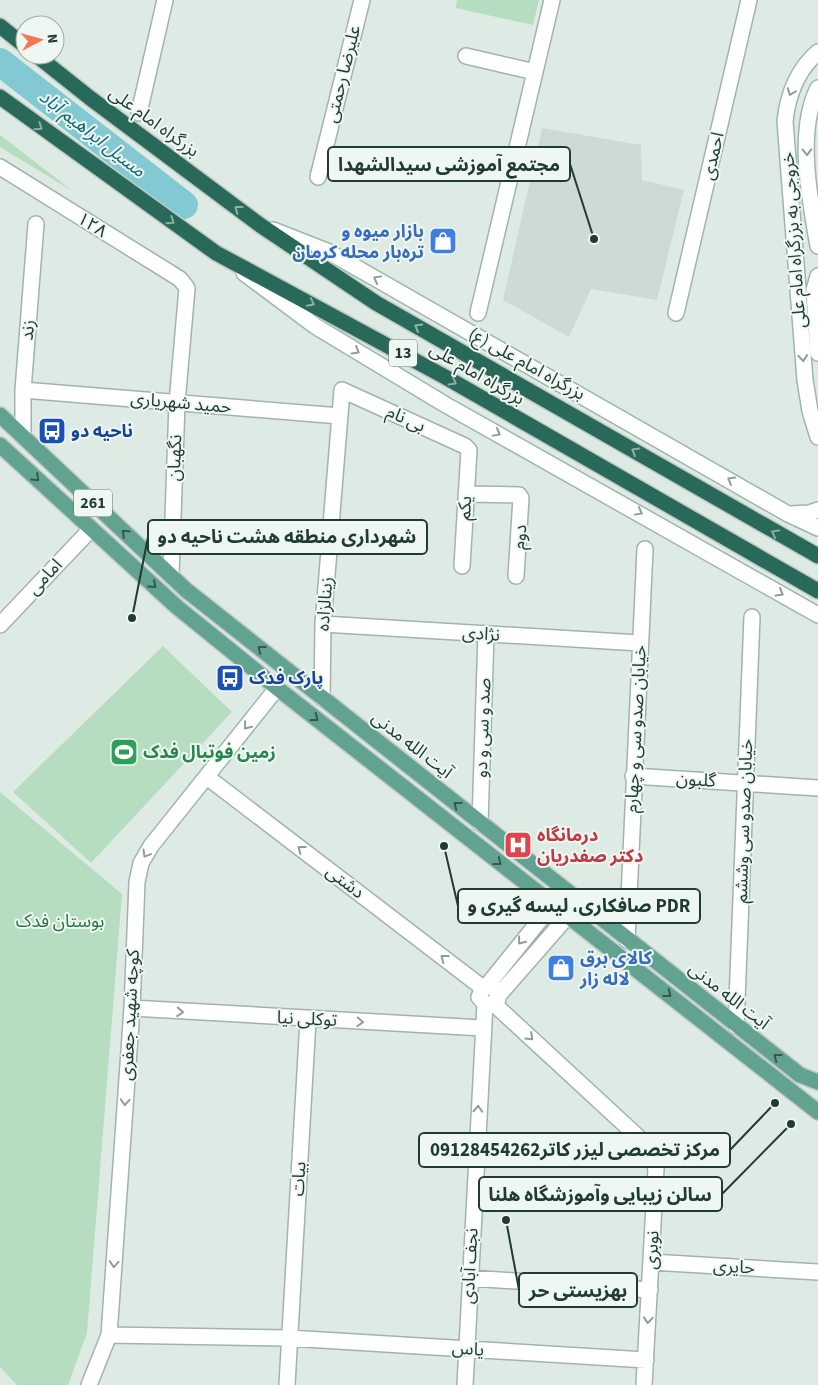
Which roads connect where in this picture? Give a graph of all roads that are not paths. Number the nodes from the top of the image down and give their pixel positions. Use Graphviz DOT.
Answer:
graph roads {
  1 [pos="165,0"];
  2 [pos="362,0"];
  3 [pos="552,0"];
  4 [pos="749,0"];
  5 [pos="0,26"];
  6 [pos="15,38"];
  7 [pos="818,52"];
  8 [pos="466,56"];
  9 [pos="49,65"];
  10 [pos="535,72"];
  11 [pos="818,88"];
  12 [pos="0,97"];
  13 [pos="138,113"];
  14 [pos="0,167"];
  15 [pos="318,177"];
  16 [pos="36,224"];
  17 [pos="260,225"];
  18 [pos="818,246"];
  19 [pos="216,253"];
  20 [pos="818,276"];
  21 [pos="184,283"];
  22 [pos="478,313"];
  23 [pos="676,313"];
  24 [pos="818,353"];
  25 [pos="23,390"];
  26 [pos="342,390"];
  27 [pos="177,403"];
  28 [pos="0,415"];
  29 [pos="340,416"];
  30 [pos="23,437"];
  31 [pos="818,437"];
  32 [pos="0,445"];
  33 [pos="469,450"];
  34 [pos="466,494"];
  35 [pos="818,510"];
  36 [pos="105,514"];
  37 [pos="788,514"];
  38 [pos="818,528"];
  39 [pos="91,529"];
  40 [pos="645,549"];
  41 [pos="818,556"];
  42 [pos="462,566"];
  43 [pos="171,576"];
  44 [pos="516,576"];
  45 [pos="818,591"];
  46 [pos="818,615"];
  47 [pos="752,617"];
  48 [pos="323,624"];
  49 [pos="0,625"];
  50 [pos="486,634"];
  51 [pos="640,643"];
  52 [pos="277,688"];
  53 [pos="322,698"];
  54 [pos="633,776"];
  55 [pos="207,777"];
  56 [pos="745,783"];
  57 [pos="818,788"];
  58 [pos="480,823"];
  59 [pos="564,890"];
  60 [pos="580,902"];
  61 [pos="552,903"];
  62 [pos="569,917"];
  63 [pos="627,940"];
  64 [pos="484,987"];
  65 [pos="492,1001"];
  66 [pos="132,1008"];
  67 [pos="308,1020"];
  68 [pos="736,1026"];
  69 [pos="482,1028"];
  70 [pos="818,1082"];
  71 [pos="818,1112"];
  72 [pos="651,1262"];
  73 [pos="818,1272"];
  74 [pos="470,1278"];
  75 [pos="650,1290"];
  76 [pos="109,1335"];
  77 [pos="290,1338"];
  78 [pos="467,1349"];
  79 [pos="646,1360"];
  80 [pos="89,1385"];
  81 [pos="286,1385"];
  82 [pos="464,1385"];
  83 [pos="644,1385"];
  1 -- 13 [label="street"];
  2 -- 15 [label="street, علیرضا رحمتی"];
  3 -- 10 [label="street"];
  4 -- 23 [label="street, احمدی"];
  5 -- 6 [label="highway"];
  7 -- 31 [label="street, خروجی به بزرگراه امام علی, one-way"];
  8 -- 10 [label="street"];
  17 -- 9 [label="highway, بزرگراه امام علی / 13, one-way"];
  10 -- 22 [label="street"];
  11 -- 18 [label="street, one-way"];
  12 -- 19 [label="highway, بزرگراه امام علی / 13, one-way"];
  14 -- 21 [label="street, ۱۲۸"];
  16 -- 25 [label="street, زند"];
  37 -- 17 [label="street, بزرگراه امام علی (ع), one-way"];
  41 -- 17 [label="highway, بزرگراه امام علی / 13, one-way"];
  19 -- 45 [label="highway, بزرگراه امام علی / 13, one-way"];
  19 -- 46 [label="street, one-way"];
  20 -- 24 [label="street"];
  21 -- 27 [label="street, نگهبان"];
  25 -- 27 [label="street, حمید شهریاری"];
  25 -- 30 [label="street, زند"];
  26 -- 29 [label="street, زینالزاده"];
  26 -- 33 [label="street, بی نام"];
  27 -- 29 [label="street, حمید شهریاری"];
  27 -- 43 [label="street, نگهبان"];
  28 -- 30 [label="main road, آیت الله مدنی / 261"];
  29 -- 48 [label="street, زینالزاده"];
  30 -- 36 [label="main road, آیت الله مدنی / 261"];
  32 -- 39 [label="main road, 261, one-way"];
  33 -- 34 [label="street, یکم"];
  34 -- 42 [label="street, یکم"];
  34 -- 44 [label="street, دوم"];
  35 -- 37 [label="street"];
  36 -- 39 [label="main road"];
  43 -- 36 [label="main road, آیت الله مدنی / 261, one-way"];
  37 -- 38 [label="street, بزرگراه امام علی (ع)"];
  39 -- 49 [label="street, امامی"];
  39 -- 52 [label="main road, آیت الله مدنی / 261, one-way"];
  40 -- 51 [label="street, خیابان صدو سی و چهارم"];
  53 -- 43 [label="main road, آیت الله مدنی / 261, one-way"];
  47 -- 56 [label="street, خیابان صدو سی وششم"];
  48 -- 50 [label="street, نژادی"];
  48 -- 53 [label="street, زینالزاده"];
  50 -- 51 [label="street, نژادی"];
  50 -- 58 [label="street, صد و سی و دو"];
  51 -- 54 [label="street, خیابان صدو سی و چهارم"];
  52 -- 55 [label="street, کوچه شهید جعفری, one-way"];
  52 -- 61 [label="main road, آیت الله مدنی / 261, one-way"];
  58 -- 53 [label="main road, آیت الله مدنی / 261, one-way"];
  54 -- 56 [label="street, گلبون"];
  54 -- 63 [label="street, خیابان صدو سی و چهارم"];
  64 -- 55 [label="street, دشتی, one-way"];
  55 -- 66 [label="street, کوچه شهید جعفری, one-way"];
  56 -- 57 [label="street, گلبون"];
  56 -- 68 [label="street, خیابان صدو سی وششم"];
  58 -- 59 [label="main road, آیت الله مدنی / 261"];
  59 -- 60 [label="main road, آیت الله مدنی / 261"];
  59 -- 61 [label="street"];
  60 -- 62 [label="street"];
  60 -- 63 [label="main road, آیت الله مدنی / 261"];
  61 -- 62 [label="main road, آیت الله مدنی / 261"];
  61 -- 64 [label="street, one-way"];
  62 -- 65 [label="street"];
  62 -- 71 [label="main road, آیت الله مدنی / 261, one-way"];
  63 -- 68 [label="main road, آیت الله مدنی / 261"];
  64 -- 65 [label="street, نجف آبادی"];
  65 -- 69 [label="street, نجف آبادی"];
  65 -- 72 [label="street, نوبری, one-way"];
  66 -- 67 [label="street, توکلی نیا, one-way"];
  66 -- 76 [label="street, کوچه شهید جعفری, one-way"];
  67 -- 69 [label="street, توکلی نیا, one-way"];
  67 -- 77 [label="street, بیات"];
  70 -- 68 [label="main road, آیت الله مدنی / 261, one-way"];
  74 -- 69 [label="street, نجف آبادی, one-way"];
  72 -- 73 [label="street, حایری"];
  72 -- 75 [label="street, نوبری"];
  74 -- 75 [label="street"];
  74 -- 78 [label="street, نجف آبادی"];
  75 -- 79 [label="street, نوبری, one-way"];
  76 -- 77 [label="street"];
  76 -- 80 [label="street, کوچه شهید جعفری"];
  77 -- 78 [label="street, یاس"];
  77 -- 81 [label="street, بیات"];
  78 -- 79 [label="street, یاس"];
  78 -- 82 [label="street, نجف آبادی"];
  79 -- 83 [label="street, نوبری"];
}
